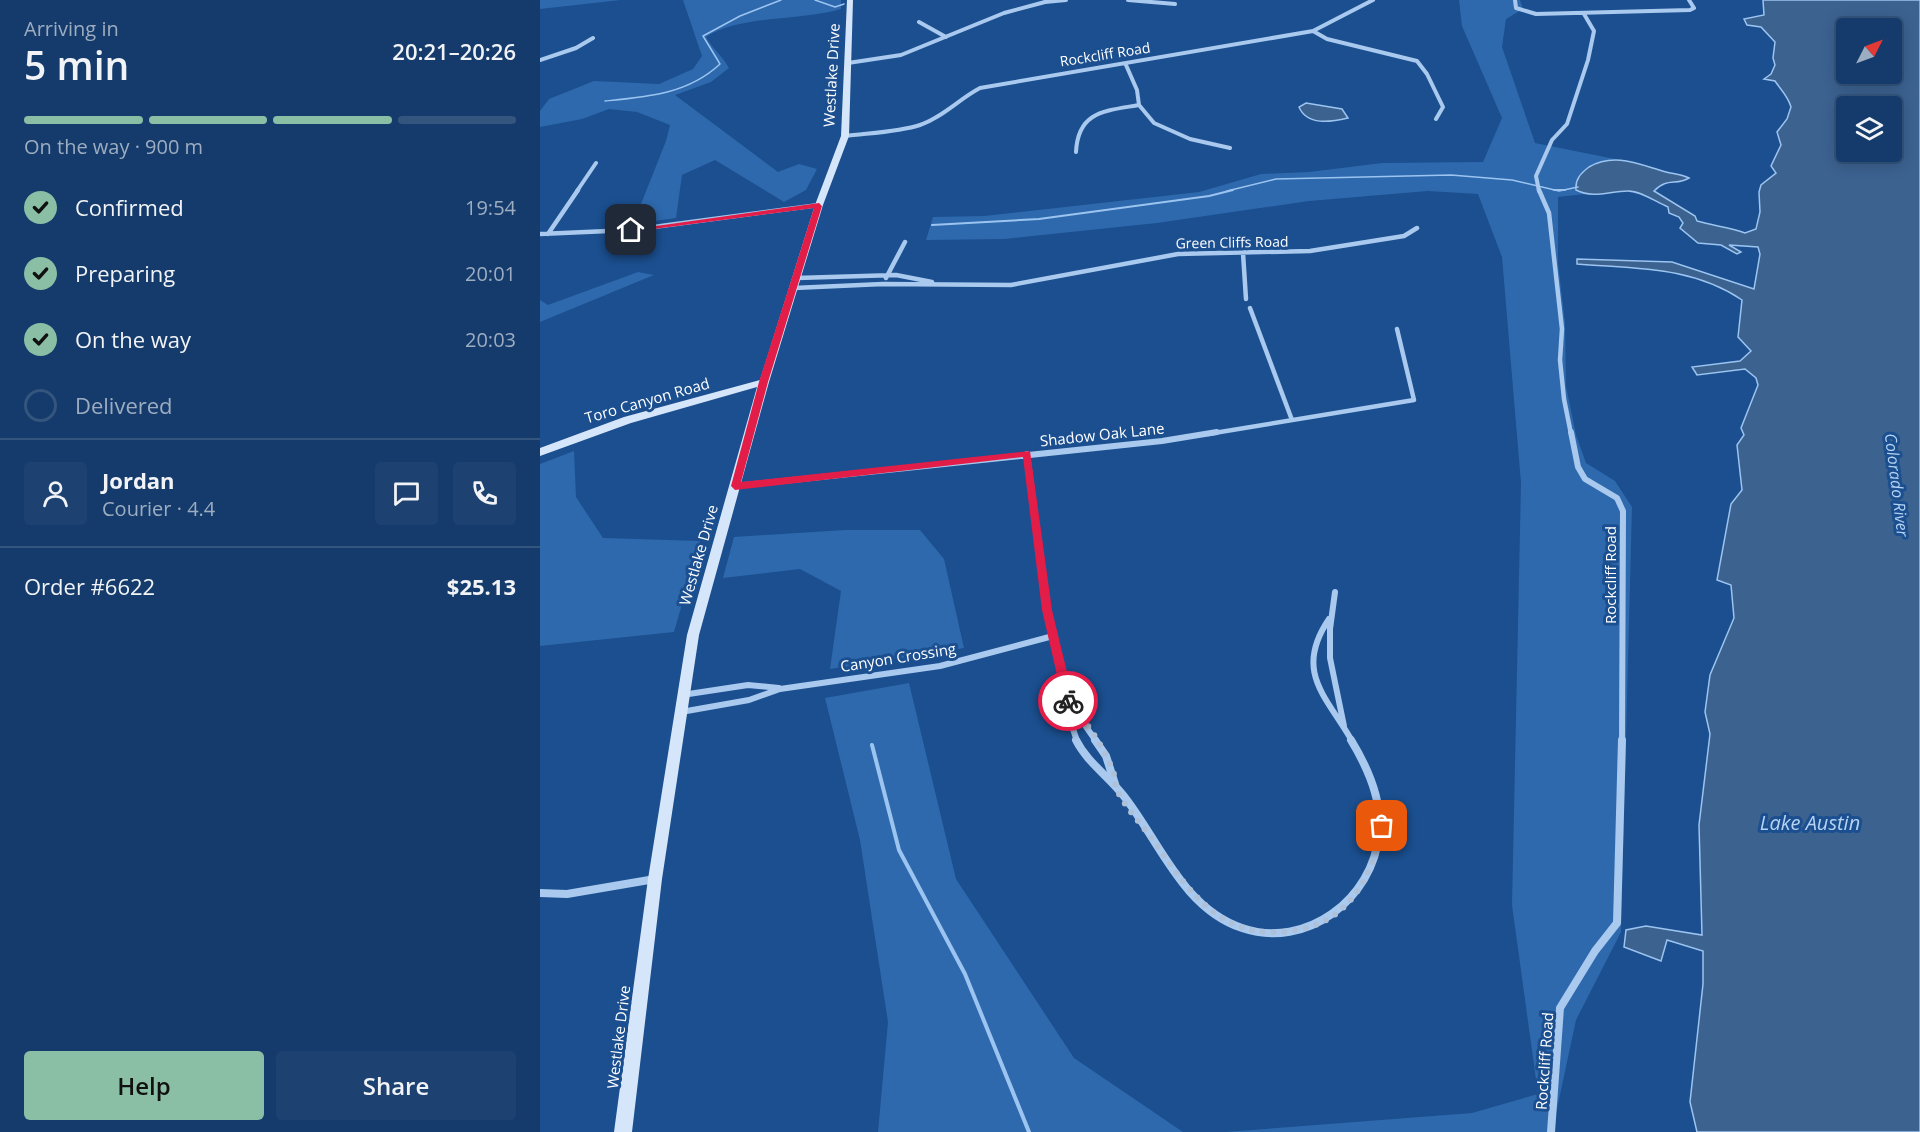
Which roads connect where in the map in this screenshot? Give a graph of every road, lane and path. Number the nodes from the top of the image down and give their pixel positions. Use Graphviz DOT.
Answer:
graph roads {
  1 [pos="850,0"];
  2 [pos="1066,0"];
  3 [pos="1128,0"];
  4 [pos="1373,0"];
  5 [pos="1515,0"];
  6 [pos="1689,0"];
  7 [pos="1174,4"];
  8 [pos="1584,14"];
  9 [pos="919,22"];
  10 [pos="1313,31"];
  11 [pos="946,37"];
  12 [pos="593,38"];
  13 [pos="540,60"];
  14 [pos="848,63"];
  15 [pos="1126,65"];
  16 [pos="1139,105"];
  17 [pos="1437,119"];
  18 [pos="845,136"];
  19 [pos="1230,148"];
  20 [pos="1076,152"];
  21 [pos="596,163"];
  22 [pos="819,206"];
  23 [pos="1417,228"];
  24 [pos="540,234"];
  25 [pos="548,234"];
  26 [pos="905,242"];
  27 [pos="1243,253"];
  28 [pos="888,275"];
  29 [pos="795,283"];
  30 [pos="883,284"];
  31 [pos="939,284"];
  32 [pos="1246,299"];
  33 [pos="1250,308"];
  34 [pos="1397,329"];
  35 [pos="764,382"];
  36 [pos="1292,420"];
  37 [pos="540,452"];
  38 [pos="1027,454"];
  39 [pos="735,486"];
  40 [pos="1335,592"];
  41 [pos="1329,619"];
  42 [pos="1053,636"];
  43 [pos="780,689"];
  44 [pos="682,695"];
  45 [pos="1068,700"];
  46 [pos="680,712"];
  47 [pos="1344,727"];
  48 [pos="1116,787"];
  49 [pos="655,879"];
  50 [pos="540,893"];
  51 [pos="623,1132"];
  52 [pos="1551,1132"];
  1 -- 14 [label="street, Westlake Drive"];
  2 -- 11 [label="street"];
  3 -- 7 [label="street"];
  4 -- 10 [label="street, Rockcliff Road"];
  5 -- 8 [label="street"];
  6 -- 8 [label="street"];
  8 -- 52 [label="street, Rockcliff Road"];
  9 -- 11 [label="street"];
  10 -- 15 [label="street, Rockcliff Road"];
  10 -- 17 [label="street"];
  11 -- 14 [label="street"];
  12 -- 13 [label="street"];
  14 -- 18 [label="street, Westlake Drive"];
  15 -- 16 [label="street"];
  15 -- 18 [label="street, Rockcliff Road"];
  16 -- 19 [label="street"];
  16 -- 20 [label="street"];
  18 -- 22 [label="street, Westlake Drive"];
  21 -- 25 [label="street"];
  22 -- 25 [label="street"];
  22 -- 29 [label="street, Westlake Drive"];
  23 -- 27 [label="street, Green Cliffs Road"];
  24 -- 25 [label="street"];
  26 -- 28 [label="street"];
  27 -- 31 [label="street, Green Cliffs Road"];
  27 -- 32 [label="street"];
  28 -- 29 [label="street, Green Cliffs Road"];
  28 -- 30 [label="street"];
  28 -- 31 [label="street, Green Cliffs Road"];
  29 -- 30 [label="street, Green Cliffs Road"];
  29 -- 35 [label="street, Westlake Drive"];
  30 -- 31 [label="street, Green Cliffs Road"];
  33 -- 36 [label="street"];
  34 -- 36 [label="street, Shadow Oak Lane"];
  35 -- 37 [label="street, Toro Canyon Road"];
  35 -- 39 [label="street, Westlake Drive"];
  36 -- 38 [label="street, Shadow Oak Lane"];
  38 -- 39 [label="street, Shadow Oak Lane"];
  38 -- 42 [label="street"];
  39 -- 44 [label="street, Westlake Drive"];
  40 -- 41 [label="street"];
  41 -- 47 [label="street"];
  41 -- 47 [label="street"];
  42 -- 43 [label="street, Canyon Crossing"];
  42 -- 45 [label="street"];
  43 -- 44 [label="street, Canyon Crossing"];
  43 -- 46 [label="street, Canyon Crossing"];
  44 -- 46 [label="street, Westlake Drive"];
  45 -- 48 [label="street"];
  45 -- 48 [label="street"];
  46 -- 49 [label="street, Westlake Drive"];
  47 -- 48 [label="street"];
  49 -- 50 [label="street"];
  49 -- 51 [label="street, Westlake Drive"];
}
